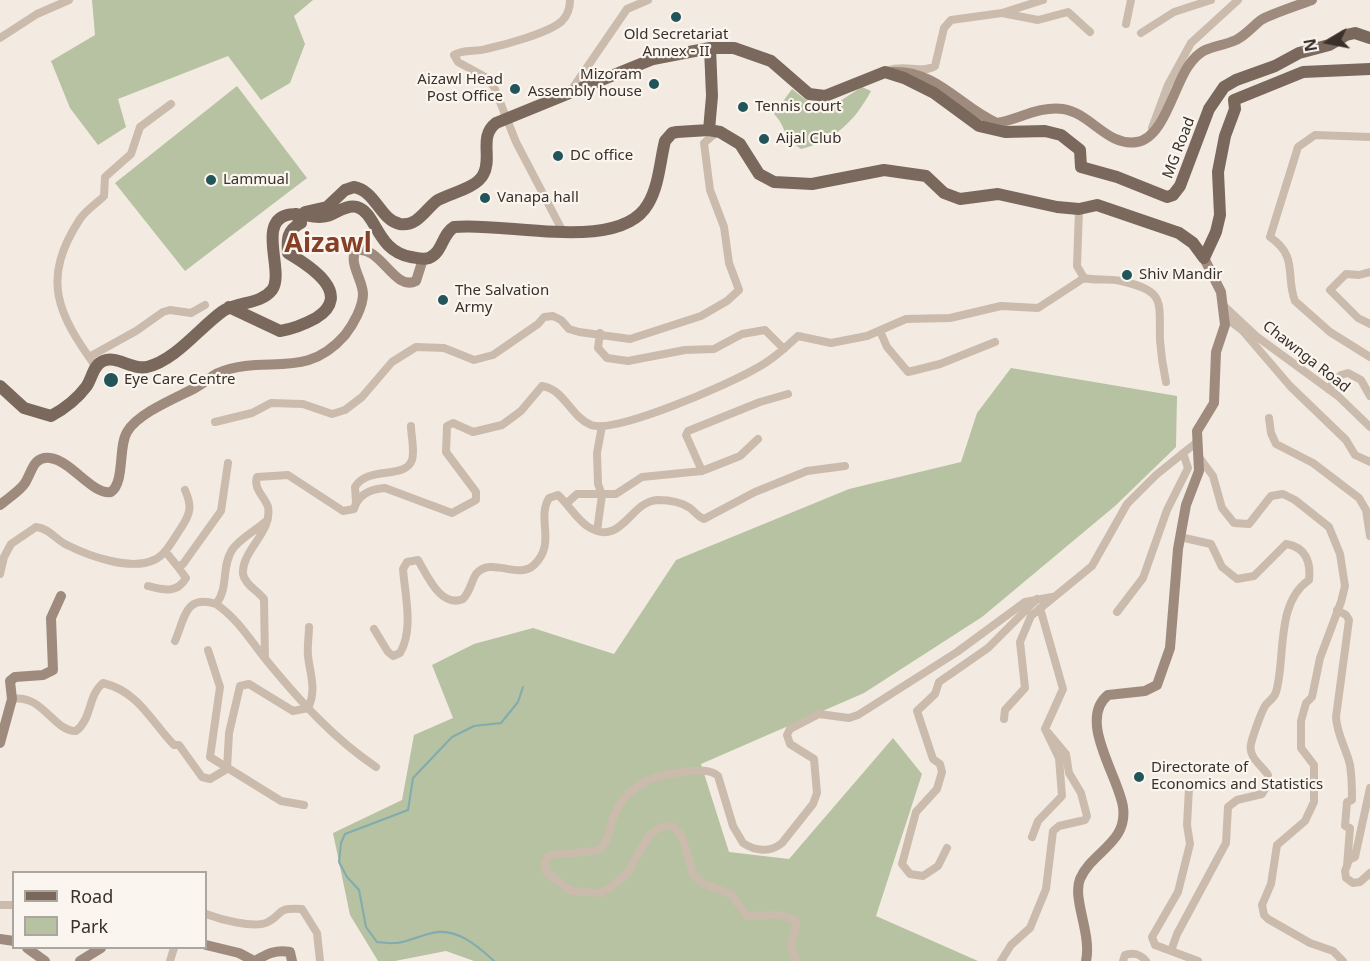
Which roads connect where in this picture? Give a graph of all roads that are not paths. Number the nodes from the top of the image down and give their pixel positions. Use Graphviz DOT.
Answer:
graph roads {
  1 [pos="69,0"];
  2 [pos="570,0"];
  3 [pos="648,0"];
  4 [pos="1043,0"];
  5 [pos="1131,0"];
  6 [pos="1210,0"];
  7 [pos="1238,0"];
  8 [pos="1312,0"];
  9 [pos="1002,13"];
  10 [pos="1126,24"];
  11 [pos="1090,32"];
  12 [pos="1141,33"];
  13 [pos="0,38"];
  14 [pos="1370,38"];
  15 [pos="710,48"];
  16 [pos="1370,69"];
  17 [pos="885,72"];
  18 [pos="569,94"];
  19 [pos="171,104"];
  20 [pos="507,118"];
  21 [pos="714,131"];
  22 [pos="1370,136"];
  23 [pos="1148,138"];
  24 [pos="1079,209"];
  25 [pos="296,214"];
  26 [pos="562,230"];
  27 [pos="1204,258"];
  28 [pos="423,259"];
  29 [pos="1370,272"];
  30 [pos="1084,278"];
  31 [pos="205,305"];
  32 [pos="229,307"];
  33 [pos="1226,312"];
  34 [pos="1370,324"];
  35 [pos="880,331"];
  36 [pos="600,333"];
  37 [pos="995,342"];
  38 [pos="784,349"];
  39 [pos="1370,357"];
  40 [pos="92,362"];
  41 [pos="1166,382"];
  42 [pos="0,386"];
  43 [pos="1328,389"];
  44 [pos="788,394"];
  45 [pos="1370,396"];
  46 [pos="1269,418"];
  47 [pos="215,422"];
  48 [pos="411,426"];
  49 [pos="602,426"];
  50 [pos="1370,427"];
  51 [pos="758,439"];
  52 [pos="1197,442"];
  53 [pos="1183,453"];
  54 [pos="1199,457"];
  55 [pos="1370,462"];
  56 [pos="228,463"];
  57 [pos="845,466"];
  58 [pos="702,471"];
  59 [pos="185,490"];
  60 [pos="602,495"];
  61 [pos="2,499"];
  62 [pos="356,502"];
  63 [pos="567,503"];
  64 [pos="266,521"];
  65 [pos="597,531"];
  66 [pos="1370,536"];
  67 [pos="1180,537"];
  68 [pos="165,551"];
  69 [pos="178,567"];
  70 [pos="0,574"];
  71 [pos="148,586"];
  72 [pos="61,596"];
  73 [pos="1039,603"];
  74 [pos="216,604"];
  75 [pos="1337,610"];
  76 [pos="1117,612"];
  77 [pos="309,627"];
  78 [pos="374,629"];
  79 [pos="175,640"];
  80 [pos="208,650"];
  81 [pos="265,658"];
  82 [pos="15,676"];
  83 [pos="0,680"];
  84 [pos="12,699"];
  85 [pos="308,708"];
  86 [pos="1004,719"];
  87 [pos="1045,729"];
  88 [pos="0,743"];
  89 [pos="376,767"];
  90 [pos="227,769"];
  91 [pos="1189,788"];
  92 [pos="1370,788"];
  93 [pos="304,806"];
  94 [pos="1032,837"];
  95 [pos="947,848"];
  96 [pos="1347,867"];
  97 [pos="1370,873"];
  98 [pos="207,914"];
  99 [pos="207,945"];
  100 [pos="28,949"];
  101 [pos="99,949"];
  102 [pos="1171,951"];
  103 [pos="45,961"];
  104 [pos="80,961"];
  105 [pos="255,961"];
  106 [pos="292,961"];
  107 [pos="320,961"];
  108 [pos="796,961"];
  109 [pos="1001,961"];
  110 [pos="1086,961"];
  111 [pos="1123,961"];
  112 [pos="1146,961"];
  113 [pos="1198,961"];
  114 [pos="1342,961"];
  1 -- 13 [label="street"];
  2 -- 20 [label="street"];
  3 -- 18 [label="street"];
  4 -- 9 [label="street"];
  5 -- 10 [label="street"];
  6 -- 12 [label="street"];
  7 -- 23 [label="street"];
  8 -- 23 [label="street"];
  9 -- 11 [label="street"];
  9 -- 17 [label="street"];
  14 -- 17 [label="main road, MG Road"];
  15 -- 17 [label="main road"];
  15 -- 18 [label="main road"];
  15 -- 21 [label="main road"];
  16 -- 27 [label="main road"];
  17 -- 23 [label="street"];
  18 -- 20 [label="main road"];
  19 -- 40 [label="street"];
  20 -- 25 [label="main road"];
  20 -- 26 [label="street"];
  21 -- 24 [label="main road"];
  21 -- 26 [label="main road"];
  21 -- 36 [label="street"];
  22 -- 39 [label="street"];
  24 -- 27 [label="main road"];
  24 -- 30 [label="street"];
  25 -- 28 [label="main road"];
  25 -- 32 [label="main road"];
  25 -- 32 [label="main road"];
  26 -- 28 [label="main road"];
  27 -- 33 [label="street"];
  28 -- 61 [label="street"];
  29 -- 34 [label="street"];
  30 -- 35 [label="street"];
  30 -- 41 [label="street"];
  31 -- 40 [label="street"];
  32 -- 40 [label="main road"];
  33 -- 43 [label="street, Chawnga Road"];
  33 -- 52 [label="street"];
  33 -- 55 [label="street"];
  35 -- 37 [label="street"];
  35 -- 38 [label="street"];
  36 -- 38 [label="street"];
  36 -- 47 [label="street"];
  38 -- 49 [label="street"];
  40 -- 42 [label="main road"];
  43 -- 45 [label="street"];
  43 -- 50 [label="street, Chawnga Road"];
  44 -- 58 [label="street"];
  46 -- 66 [label="street"];
  48 -- 62 [label="street"];
  49 -- 60 [label="street"];
  49 -- 62 [label="street"];
  51 -- 58 [label="street"];
  52 -- 53 [label="street"];
  52 -- 54 [label="street"];
  53 -- 73 [label="street"];
  53 -- 76 [label="street"];
  54 -- 67 [label="street"];
  54 -- 75 [label="street"];
  56 -- 69 [label="street"];
  57 -- 65 [label="street"];
  58 -- 60 [label="street"];
  59 -- 68 [label="street"];
  60 -- 63 [label="street"];
  60 -- 65 [label="street"];
  62 -- 64 [label="street"];
  63 -- 65 [label="street"];
  63 -- 78 [label="street"];
  64 -- 74 [label="street"];
  64 -- 81 [label="street"];
  67 -- 102 [label="street"];
  67 -- 110 [label="street"];
  68 -- 69 [label="street"];
  68 -- 70 [label="street"];
  69 -- 71 [label="street"];
  72 -- 82 [label="street"];
  73 -- 86 [label="street"];
  73 -- 87 [label="street"];
  73 -- 95 [label="street"];
  73 -- 108 [label="street"];
  74 -- 79 [label="street"];
  74 -- 81 [label="street"];
  75 -- 96 [label="street"];
  75 -- 114 [label="street"];
  77 -- 85 [label="street"];
  80 -- 90 [label="street"];
  81 -- 85 [label="street"];
  82 -- 83 [label="street"];
  82 -- 84 [label="street"];
  84 -- 88 [label="street"];
  84 -- 90 [label="street"];
  85 -- 89 [label="street"];
  85 -- 90 [label="street"];
  87 -- 94 [label="street"];
  87 -- 109 [label="street"];
  90 -- 93 [label="street"];
  91 -- 102 [label="street"];
  92 -- 96 [label="street"];
  96 -- 97 [label="street"];
  98 -- 107 [label="street"];
  99 -- 105 [label="street"];
  100 -- 103 [label="street"];
  101 -- 104 [label="street"];
  102 -- 113 [label="street"];
  105 -- 106 [label="street"];
  111 -- 112 [label="street"];
}
